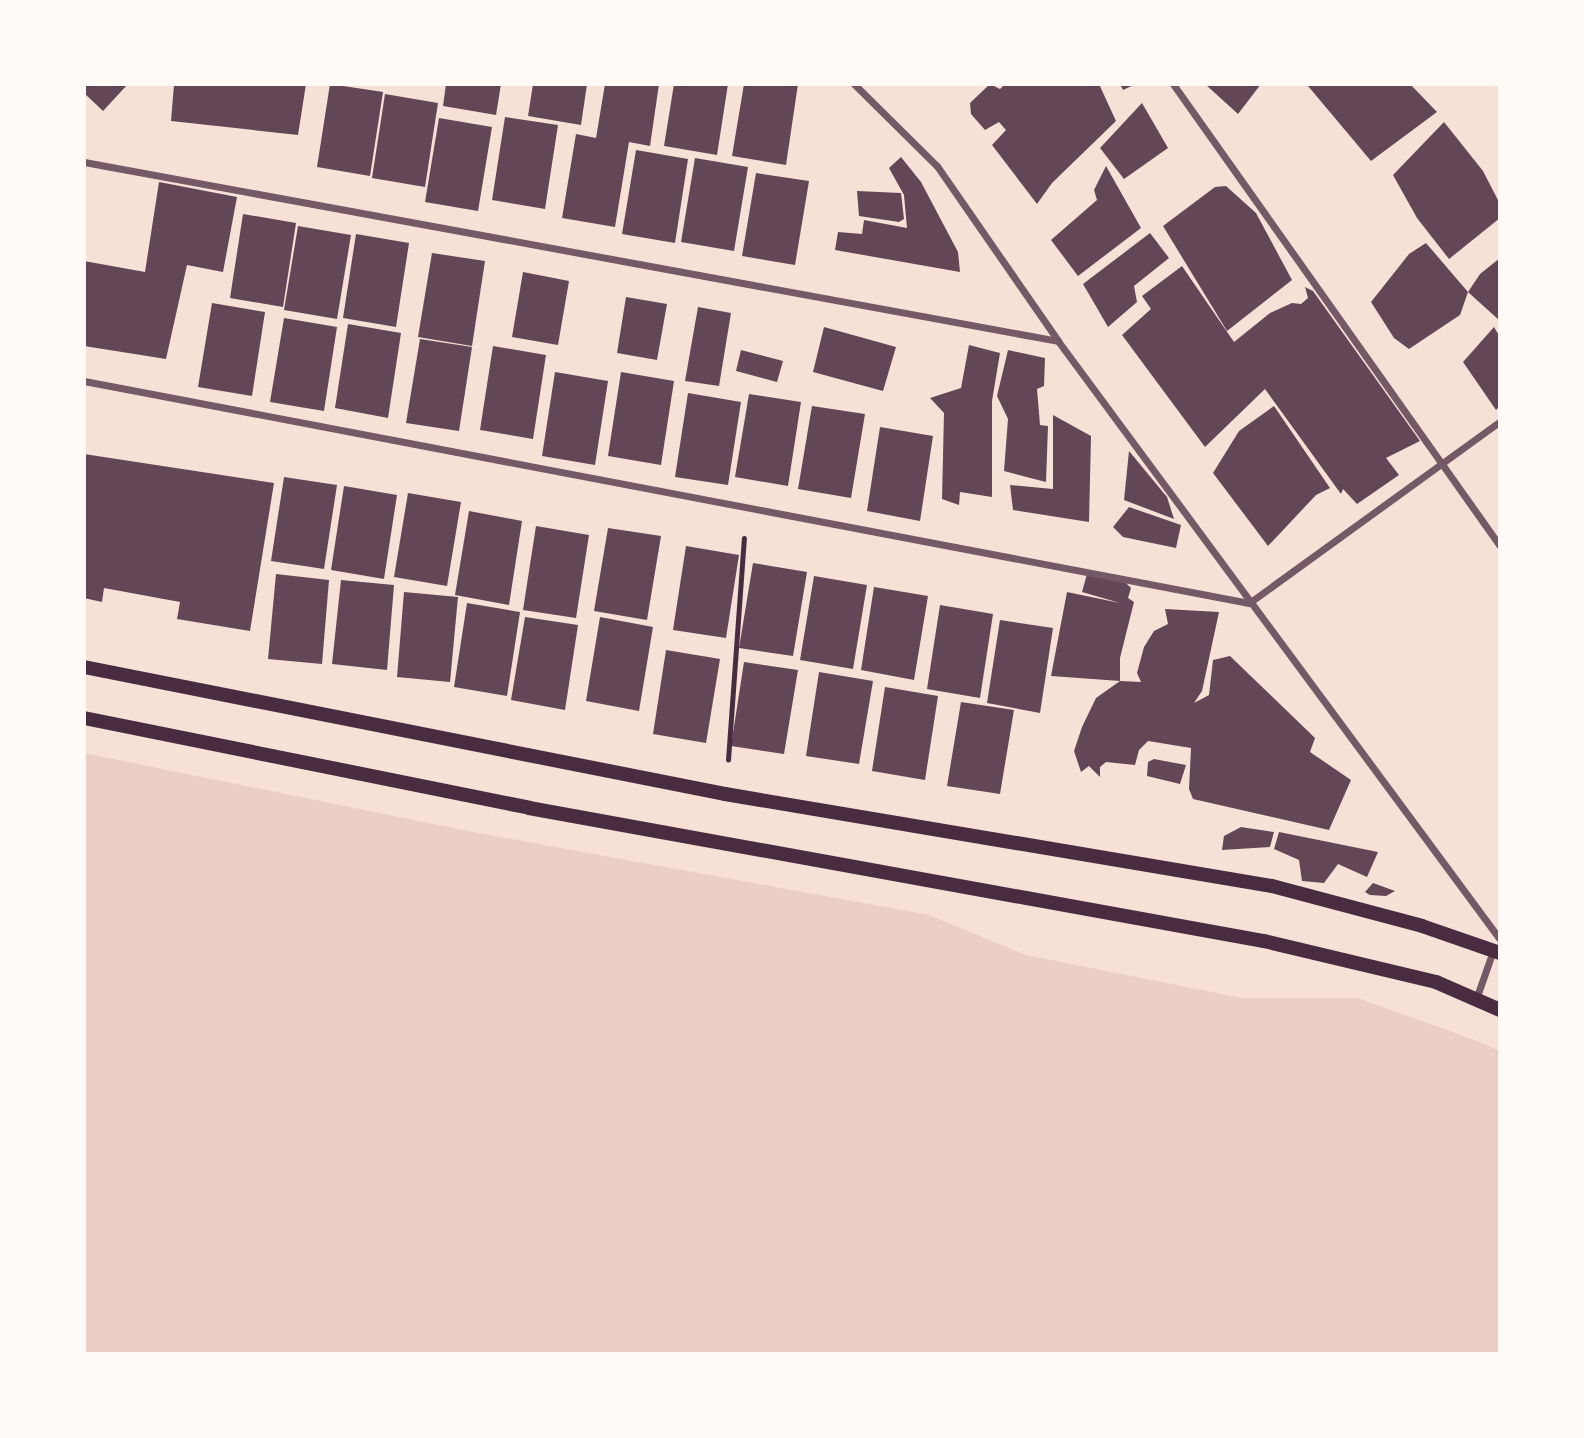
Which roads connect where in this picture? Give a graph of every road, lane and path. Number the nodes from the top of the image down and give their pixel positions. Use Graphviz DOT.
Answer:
graph roads {
  1 [pos="854,84"];
  2 [pos="1173,84"];
  3 [pos="84,162"];
  4 [pos="1058,341"];
  5 [pos="84,381"];
  6 [pos="1500,421"];
  7 [pos="1441,464"];
  8 [pos="747,506"];
  9 [pos="1500,546"];
  10 [pos="1249,603"];
  11 [pos="84,667"];
  12 [pos="84,718"];
  13 [pos="725,794"];
  14 [pos="1498,945"];
  15 [pos="1476,999"];
  16 [pos="1500,1010"];
  1 -- 4 [label="street"];
  2 -- 7 [label="street"];
  3 -- 4 [label="street"];
  4 -- 10 [label="street"];
  5 -- 8 [label="street"];
  6 -- 7 [label="street"];
  7 -- 9 [label="street"];
  7 -- 10 [label="street"];
  8 -- 10 [label="street"];
  8 -- 13 [label="path"];
  10 -- 14 [label="street"];
  11 -- 13 [label="main road"];
  12 -- 15 [label="main road"];
  13 -- 14 [label="main road"];
  14 -- 15 [label="street"];
  15 -- 16 [label="main road"];
}
